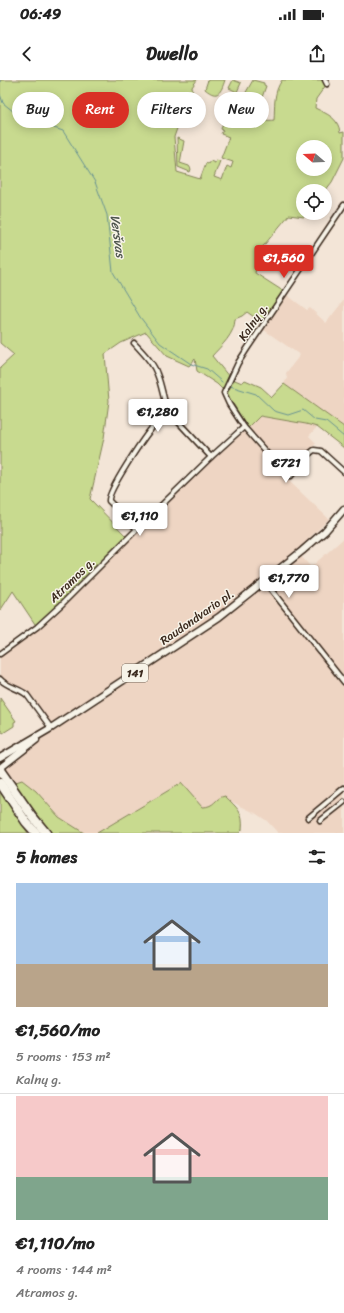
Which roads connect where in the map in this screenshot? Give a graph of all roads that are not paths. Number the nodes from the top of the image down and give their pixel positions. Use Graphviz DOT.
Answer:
graph roads {
  1 [pos="344,205"];
  2 [pos="134,343"];
  3 [pos="168,411"];
  4 [pos="244,427"];
  5 [pos="211,457"];
  6 [pos="344,472"];
  7 [pos="344,509"];
  8 [pos="137,529"];
  9 [pos="265,582"];
  10 [pos="0,654"];
  11 [pos="0,679"];
  12 [pos="344,682"];
  13 [pos="51,728"];
  14 [pos="0,758"];
  15 [pos="0,769"];
  16 [pos="0,783"];
  17 [pos="344,788"];
  18 [pos="11,793"];
  19 [pos="344,802"];
  20 [pos="308,818"];
  21 [pos="320,821"];
  22 [pos="26,822"];
  23 [pos="32,833"];
  24 [pos="36,833"];
  25 [pos="46,833"];
  1 -- 4 [label="street, Kalnų g."];
  2 -- 3 [label="street"];
  3 -- 5 [label="street"];
  3 -- 8 [label="street"];
  4 -- 5 [label="street, Atramos g."];
  4 -- 6 [label="street"];
  5 -- 8 [label="street, Atramos g."];
  7 -- 9 [label="main road, Raudondvario pl. / 141"];
  8 -- 10 [label="street, Atramos g."];
  9 -- 12 [label="street"];
  9 -- 13 [label="main road, Raudondvario pl. / 141"];
  11 -- 13 [label="street"];
  13 -- 14 [label="main road, Raudondvario pl. / 141"];
  13 -- 15 [label="main road, Raudondvario pl. / 141"];
  15 -- 18 [label="highway"];
  16 -- 18 [label="highway"];
  17 -- 20 [label="street"];
  18 -- 22 [label="highway"];
  18 -- 25 [label="highway"];
  19 -- 21 [label="street"];
  22 -- 23 [label="highway"];
  22 -- 24 [label="highway"];
}
